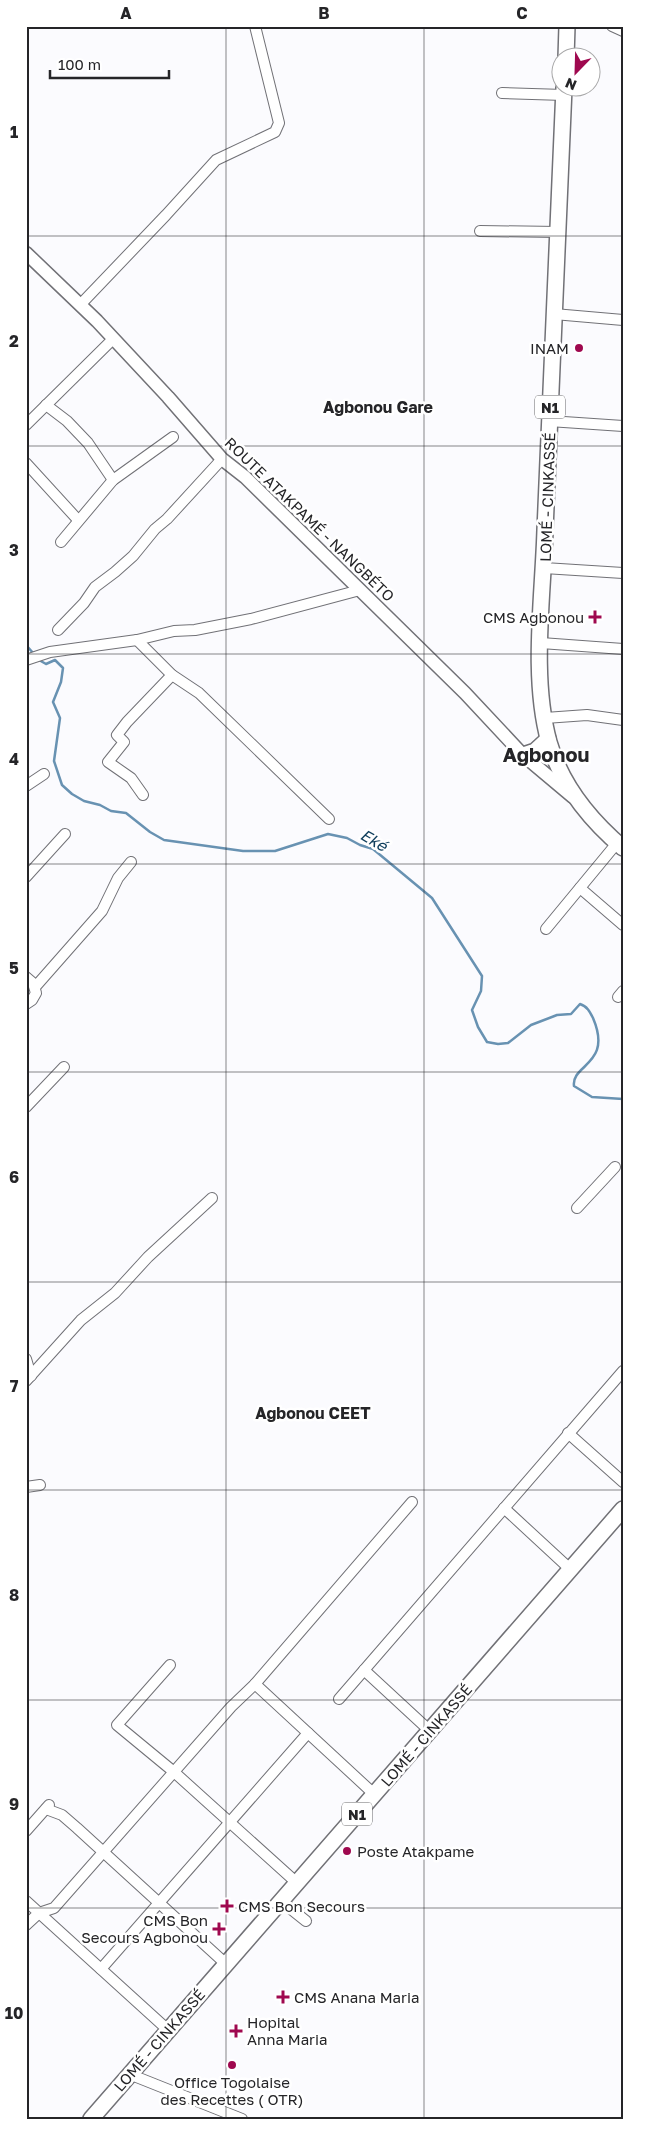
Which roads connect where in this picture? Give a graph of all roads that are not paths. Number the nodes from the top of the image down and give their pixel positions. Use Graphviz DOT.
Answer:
graph roads {
  1 [pos="255,26"];
  2 [pos="567,26"];
  3 [pos="612,26"];
  4 [pos="623,31"];
  5 [pos="566,48"];
  6 [pos="552,91"];
  7 [pos="502,92"];
  8 [pos="564,98"];
  9 [pos="480,231"];
  10 [pos="558,232"];
  11 [pos="26,253"];
  12 [pos="80,305"];
  13 [pos="554,314"];
  14 [pos="623,320"];
  15 [pos="113,339"];
  16 [pos="46,405"];
  17 [pos="549,420"];
  18 [pos="26,425"];
  19 [pos="623,426"];
  20 [pos="173,437"];
  21 [pos="222,459"];
  22 [pos="26,463"];
  23 [pos="113,480"];
  24 [pos="78,520"];
  25 [pos="60,542"];
  26 [pos="544,568"];
  27 [pos="623,573"];
  28 [pos="360,590"];
  29 [pos="58,630"];
  30 [pos="137,640"];
  31 [pos="540,643"];
  32 [pos="623,649"];
  33 [pos="26,660"];
  34 [pos="172,675"];
  35 [pos="623,720"];
  36 [pos="546,728"];
  37 [pos="523,755"];
  38 [pos="44,774"];
  39 [pos="26,786"];
  40 [pos="143,795"];
  41 [pos="579,802"];
  42 [pos="329,819"];
  43 [pos="65,834"];
  44 [pos="621,842"];
  45 [pos="131,862"];
  46 [pos="26,877"];
  47 [pos="580,888"];
  48 [pos="623,925"];
  49 [pos="546,929"];
  50 [pos="26,977"];
  51 [pos="36,986"];
  52 [pos="26,1004"];
  53 [pos="64,1066"];
  54 [pos="26,1107"];
  55 [pos="615,1167"];
  56 [pos="212,1198"];
  57 [pos="577,1208"];
  58 [pos="26,1359"];
  59 [pos="623,1371"];
  60 [pos="28,1378"];
  61 [pos="568,1433"];
  62 [pos="623,1482"];
  63 [pos="40,1485"];
  64 [pos="26,1487"];
  65 [pos="412,1502"];
  66 [pos="504,1508"];
  67 [pos="623,1510"];
  68 [pos="570,1570"];
  69 [pos="170,1665"];
  70 [pos="364,1670"];
  71 [pos="255,1684"];
  72 [pos="339,1699"];
  73 [pos="430,1731"];
  74 [pos="308,1733"];
  75 [pos="174,1772"];
  76 [pos="374,1794"];
  77 [pos="229,1821"];
  78 [pos="26,1831"];
  79 [pos="103,1851"];
  80 [pos="297,1883"];
  81 [pos="281,1901"];
  82 [pos="26,1902"];
  83 [pos="158,1903"];
  84 [pos="39,1913"];
  85 [pos="306,1921"];
  86 [pos="26,1925"];
  87 [pos="226,1964"];
  88 [pos="101,1968"];
  89 [pos="168,2030"];
  90 [pos="129,2074"];
  91 [pos="91,2119"];
  92 [pos="242,2119"];
  1 -- 12 [label="street"];
  2 -- 5 [label="highway"];
  3 -- 4 [label="street"];
  6 -- 7 [label="street"];
  8 -- 10 [label="highway, LOMÉ - CINKASSÉ / N1"];
  9 -- 10 [label="street"];
  10 -- 13 [label="highway, LOMÉ - CINKASSÉ / N1"];
  11 -- 12 [label="main road, ROUTE ATAKPAMÉ - NANGBÉTO"];
  12 -- 15 [label="main road, ROUTE ATAKPAMÉ - NANGBÉTO"];
  13 -- 14 [label="street"];
  13 -- 17 [label="highway, LOMÉ - CINKASSÉ / N1"];
  15 -- 16 [label="street"];
  15 -- 21 [label="main road, ROUTE ATAKPAMÉ - NANGBÉTO"];
  16 -- 18 [label="street"];
  16 -- 23 [label="street"];
  17 -- 19 [label="street"];
  17 -- 26 [label="highway, LOMÉ - CINKASSÉ / N1"];
  20 -- 23 [label="street"];
  21 -- 28 [label="main road, ROUTE ATAKPAMÉ - NANGBÉTO"];
  21 -- 29 [label="street"];
  22 -- 24 [label="street"];
  23 -- 24 [label="street"];
  24 -- 25 [label="street"];
  26 -- 27 [label="street"];
  26 -- 31 [label="highway, LOMÉ - CINKASSÉ / N1"];
  28 -- 30 [label="street"];
  28 -- 37 [label="main road, ROUTE ATAKPAMÉ - NANGBÉTO"];
  30 -- 33 [label="street"];
  30 -- 34 [label="street"];
  31 -- 32 [label="street"];
  31 -- 36 [label="highway, LOMÉ - CINKASSÉ / N1"];
  34 -- 40 [label="street"];
  34 -- 42 [label="street"];
  35 -- 36 [label="street"];
  36 -- 37 [label="highway"];
  36 -- 41 [label="highway, LOMÉ - CINKASSÉ / N1"];
  36 -- 44 [label="highway, LOMÉ - CINKASSÉ / N1"];
  37 -- 41 [label="main road, ROUTE ATAKPAMÉ - NANGBÉTO"];
  38 -- 39 [label="street"];
  41 -- 44 [label="highway, LOMÉ - CINKASSÉ / N1"];
  43 -- 46 [label="street"];
  44 -- 47 [label="street"];
  45 -- 51 [label="street"];
  47 -- 48 [label="street"];
  47 -- 49 [label="street"];
  50 -- 52 [label="street"];
  53 -- 54 [label="street"];
  55 -- 57 [label="street"];
  56 -- 60 [label="street"];
  58 -- 60 [label="street"];
  59 -- 61 [label="street"];
  61 -- 62 [label="street"];
  61 -- 66 [label="street"];
  63 -- 64 [label="street"];
  65 -- 71 [label="street"];
  66 -- 68 [label="street"];
  66 -- 70 [label="street"];
  67 -- 68 [label="highway, LOMÉ - CINKASSÉ / N1"];
  68 -- 73 [label="highway, LOMÉ - CINKASSÉ / N1"];
  69 -- 75 [label="street"];
  70 -- 72 [label="street"];
  70 -- 73 [label="street"];
  71 -- 74 [label="street"];
  71 -- 75 [label="street"];
  73 -- 76 [label="highway, LOMÉ - CINKASSÉ / N1"];
  74 -- 76 [label="street"];
  74 -- 77 [label="street"];
  75 -- 77 [label="street"];
  75 -- 79 [label="street"];
  76 -- 80 [label="highway, LOMÉ - CINKASSÉ / N1"];
  77 -- 80 [label="street"];
  77 -- 83 [label="street"];
  78 -- 79 [label="street"];
  79 -- 83 [label="street"];
  79 -- 84 [label="street"];
  80 -- 81 [label="highway, LOMÉ - CINKASSÉ / N1"];
  81 -- 85 [label="street"];
  81 -- 87 [label="highway, LOMÉ - CINKASSÉ / N1"];
  82 -- 84 [label="street"];
  83 -- 87 [label="street"];
  83 -- 88 [label="street"];
  84 -- 86 [label="street"];
  84 -- 88 [label="street"];
  87 -- 89 [label="highway, LOMÉ - CINKASSÉ / N1"];
  88 -- 89 [label="street"];
  89 -- 90 [label="highway, LOMÉ - CINKASSÉ / N1"];
  90 -- 91 [label="highway, LOMÉ - CINKASSÉ / N1"];
  90 -- 92 [label="street"];
}
